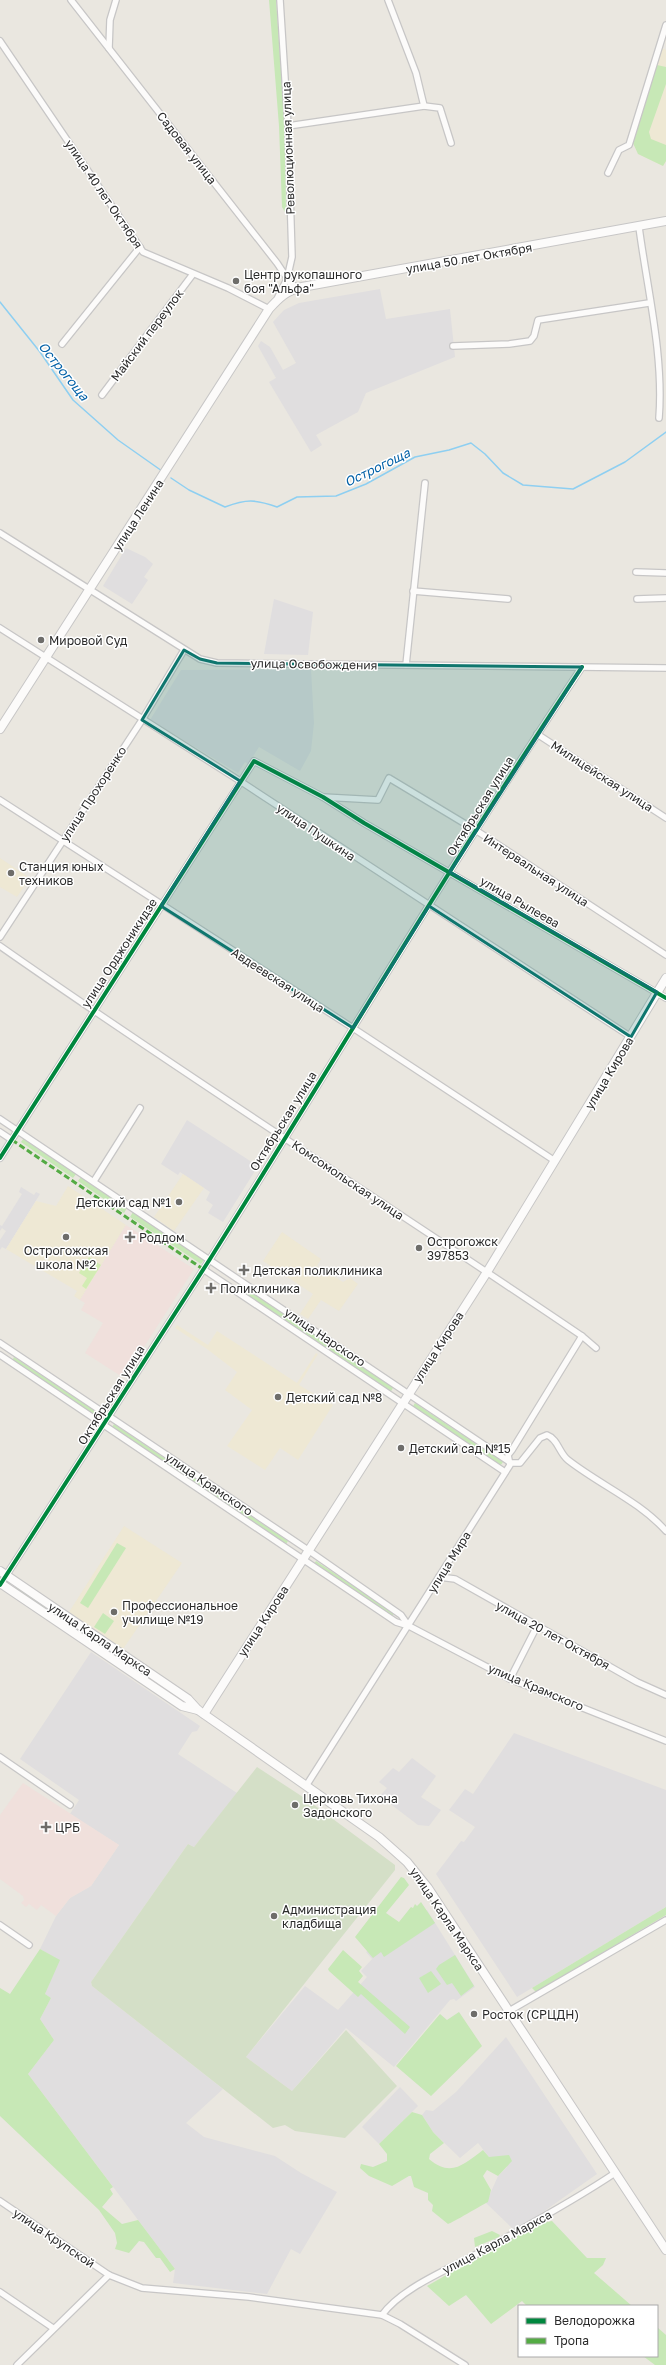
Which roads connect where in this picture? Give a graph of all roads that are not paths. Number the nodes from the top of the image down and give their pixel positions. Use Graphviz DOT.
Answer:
graph roads {
  1 [pos="71,0"];
  2 [pos="116,0"];
  3 [pos="280,0"];
  4 [pos="388,0"];
  5 [pos="666,25"];
  6 [pos="0,41"];
  7 [pos="109,48"];
  8 [pos="424,106"];
  9 [pos="288,126"];
  10 [pos="451,143"];
  11 [pos="608,173"];
  12 [pos="666,221"];
  13 [pos="639,227"];
  14 [pos="140,247"];
  15 [pos="193,274"];
  16 [pos="287,279"];
  17 [pos="299,288"];
  18 [pos="289,290"];
  19 [pos="276,301"];
  20 [pos="649,304"];
  21 [pos="269,309"];
  22 [pos="62,344"];
  23 [pos="453,346"];
  24 [pos="102,395"];
  25 [pos="659,418"];
  26 [pos="425,483"];
  27 [pos="0,533"];
  28 [pos="636,572"];
  29 [pos="666,573"];
  30 [pos="89,590"];
  31 [pos="414,591"];
  32 [pos="666,598"];
  33 [pos="508,599"];
  34 [pos="637,599"];
  35 [pos="0,628"];
  36 [pos="184,650"];
  37 [pos="46,659"];
  38 [pos="406,665"];
  39 [pos="582,667"];
  40 [pos="666,668"];
  41 [pos="142,720"];
  42 [pos="0,729"];
  43 [pos="537,734"];
  44 [pos="256,761"];
  45 [pos="240,781"];
  46 [pos="323,797"];
  47 [pos="0,800"];
  48 [pos="666,818"];
  49 [pos="364,823"];
  50 [pos="477,832"];
  51 [pos="62,841"];
  52 [pos="450,872"];
  53 [pos="161,906"];
  54 [pos="429,906"];
  55 [pos="0,937"];
  56 [pos="0,946"];
  57 [pos="666,955"];
  58 [pos="666,978"];
  59 [pos="657,992"];
  60 [pos="666,998"];
  61 [pos="93,1011"];
  62 [pos="353,1028"];
  63 [pos="631,1037"];
  64 [pos="140,1108"];
  65 [pos="0,1119"];
  66 [pos="18,1130"];
  67 [pos="0,1132"];
  68 [pos="285,1137"];
  69 [pos="12,1140"];
  70 [pos="0,1158"];
  71 [pos="555,1161"];
  72 [pos="94,1181"];
  73 [pos="209,1260"];
  74 [pos="203,1269"];
  75 [pos="487,1272"];
  76 [pos="582,1336"];
  77 [pos="3,1345"];
  78 [pos="596,1348"];
  79 [pos="0,1355"];
  80 [pos="408,1393"];
  81 [pos="401,1404"];
  82 [pos="108,1417"];
  83 [pos="103,1426"];
  84 [pos="511,1463"];
  85 [pos="505,1472"];
  86 [pos="666,1531"];
  87 [pos="308,1550"];
  88 [pos="302,1560"];
  89 [pos="3,1573"];
  90 [pos="439,1577"];
  91 [pos="0,1584"];
  92 [pos="409,1626"];
  93 [pos="537,1626"];
  94 [pos="510,1679"];
  95 [pos="666,1695"];
  96 [pos="201,1712"];
  97 [pos="666,1741"];
  98 [pos="0,1757"];
  99 [pos="306,1786"];
  100 [pos="70,1805"];
  101 [pos="666,1920"];
  102 [pos="0,1925"];
  103 [pos="29,1945"];
  104 [pos="509,2011"];
  105 [pos="615,2173"];
  106 [pos="0,2201"];
  107 [pos="666,2250"];
  108 [pos="109,2275"];
  109 [pos="0,2292"];
  110 [pos="382,2315"];
  111 [pos="53,2328"];
  112 [pos="17,2365"];
  113 [pos="465,2365"];
  1 -- 7 [label="street, Садовая улица"];
  2 -- 7 [label="street"];
  3 -- 9 [label="street, Революционная улица"];
  4 -- 8 [label="street"];
  5 -- 11 [label="street"];
  6 -- 14 [label="street, улица 40 лет Октября"];
  7 -- 16 [label="street, Садовая улица"];
  8 -- 9 [label="street"];
  8 -- 10 [label="street"];
  9 -- 16 [label="street, Революционная улица"];
  12 -- 13 [label="main road, улица 50 лет Октября"];
  13 -- 17 [label="main road, улица 50 лет Октября"];
  13 -- 20 [label="street"];
  14 -- 15 [label="street, улица 40 лет Октября"];
  14 -- 22 [label="street"];
  15 -- 21 [label="street, улица 40 лет Октября"];
  15 -- 24 [label="street, Майский переулок"];
  16 -- 17 [label="street"];
  16 -- 18 [label="street"];
  16 -- 19 [label="street"];
  17 -- 18 [label="main road, улица 50 лет Октября"];
  18 -- 19 [label="main road, улица 50 лет Октября"];
  19 -- 21 [label="main road, улица Ленина"];
  20 -- 23 [label="street"];
  20 -- 25 [label="street"];
  21 -- 30 [label="main road, улица Ленина"];
  26 -- 31 [label="street"];
  27 -- 30 [label="street, улица Освобождения"];
  28 -- 29 [label="street"];
  30 -- 36 [label="street, улица Освобождения"];
  30 -- 37 [label="main road, улица Ленина"];
  31 -- 33 [label="street"];
  31 -- 38 [label="street"];
  32 -- 34 [label="street"];
  35 -- 37 [label="street, улица Пушкина"];
  36 -- 38 [label="street, улица Освобождения"];
  36 -- 41 [label="street, улица Прохоренко"];
  37 -- 41 [label="street, улица Пушкина"];
  37 -- 42 [label="main road, улица Ленина"];
  38 -- 39 [label="street, улица Освобождения"];
  39 -- 40 [label="street, улица Освобождения"];
  39 -- 43 [label="street, Октябрьская улица"];
  41 -- 45 [label="street, улица Пушкина"];
  41 -- 51 [label="street, улица Прохоренко"];
  43 -- 48 [label="street, Милицейская улица"];
  43 -- 50 [label="street, Октябрьская улица"];
  44 -- 45 [label="street, улица Орджоникидзе"];
  44 -- 46 [label="street, Интервальная улица"];
  45 -- 53 [label="street, улица Орджоникидзе"];
  45 -- 54 [label="street, улица Пушкина"];
  46 -- 49 [label="street, Интервальная улица"];
  46 -- 50 [label="street, Интервальная улица"];
  47 -- 51 [label="street, Авдеевская улица"];
  49 -- 52 [label="street, улица Рылеева"];
  50 -- 52 [label="street, Октябрьская улица"];
  50 -- 57 [label="street, Интервальная улица"];
  51 -- 53 [label="street, Авдеевская улица"];
  51 -- 55 [label="street, улица Прохоренко"];
  52 -- 54 [label="street, Октябрьская улица"];
  52 -- 59 [label="street, улица Рылеева"];
  53 -- 61 [label="street, улица Орджоникидзе"];
  53 -- 62 [label="street, Авдеевская улица"];
  54 -- 62 [label="street, Октябрьская улица"];
  54 -- 63 [label="street, улица Пушкина"];
  56 -- 61 [label="street, Комсомольская улица"];
  58 -- 59 [label="main road, улица Кирова"];
  59 -- 60 [label="street, улица Рылеева"];
  59 -- 63 [label="main road, улица Кирова"];
  61 -- 66 [label="street, улица Орджоникидзе"];
  61 -- 68 [label="street, Комсомольская улица"];
  62 -- 68 [label="street, Октябрьская улица"];
  62 -- 71 [label="street, Авдеевская улица"];
  63 -- 71 [label="main road, улица Кирова"];
  64 -- 72 [label="street"];
  65 -- 66 [label="street, улица Нарского"];
  66 -- 69 [label="street, улица Орджоникидзе"];
  66 -- 72 [label="street, улица Нарского"];
  67 -- 69 [label="street"];
  68 -- 73 [label="street, Октябрьская улица"];
  68 -- 75 [label="street, Комсомольская улица"];
  69 -- 70 [label="street, улица Орджоникидзе"];
  71 -- 75 [label="main road, улица Кирова"];
  72 -- 73 [label="street, улица Нарского"];
  73 -- 74 [label="street, Октябрьская улица"];
  73 -- 80 [label="street, улица Нарского"];
  74 -- 81 [label="street, улица Нарского"];
  74 -- 82 [label="street, Октябрьская улица"];
  75 -- 76 [label="street, Комсомольская улица"];
  75 -- 80 [label="main road, улица Кирова"];
  76 -- 78 [label="street, Комсомольская улица"];
  76 -- 84 [label="street, улица Мира"];
  77 -- 79 [label="street, улица Крамского"];
  77 -- 82 [label="street, улица Крамского"];
  79 -- 83 [label="street, улица Крамского"];
  80 -- 81 [label="main road, улица Кирова"];
  80 -- 84 [label="street, улица Нарского"];
  81 -- 85 [label="street, улица Нарского"];
  81 -- 87 [label="main road, улица Кирова"];
  82 -- 83 [label="street, Октябрьская улица"];
  82 -- 87 [label="street, улица Крамского"];
  83 -- 88 [label="street, улица Крамского"];
  83 -- 89 [label="street, Октябрьская улица"];
  84 -- 85 [label="street, улица Мира"];
  84 -- 86 [label="street"];
  85 -- 90 [label="street, улица Мира"];
  87 -- 88 [label="main road, улица Кирова"];
  87 -- 92 [label="street, улица Крамского"];
  88 -- 92 [label="street, улица Крамского"];
  88 -- 96 [label="main road, улица Кирова"];
  89 -- 91 [label="street, Октябрьская улица"];
  89 -- 96 [label="main road, улица Карла Маркса"];
  90 -- 92 [label="street, улица Мира"];
  90 -- 93 [label="street, улица 20 лет Октября"];
  91 -- 96 [label="main road, улица Карла Маркса"];
  92 -- 94 [label="street, улица Крамского"];
  92 -- 99 [label="street, улица Мира"];
  93 -- 94 [label="street"];
  93 -- 95 [label="street, улица 20 лет Октября"];
  94 -- 97 [label="street, улица Крамского"];
  96 -- 99 [label="main road, улица Карла Маркса"];
  98 -- 100 [label="street"];
  99 -- 104 [label="main road, улица Карла Маркса"];
  101 -- 104 [label="street"];
  102 -- 103 [label="street"];
  104 -- 105 [label="main road, улица Карла Маркса"];
  105 -- 107 [label="main road, улица Карла Маркса"];
  105 -- 110 [label="street, улица Карла Маркса"];
  106 -- 108 [label="street, улица Крупской"];
  108 -- 110 [label="street, улица Крупской"];
  108 -- 111 [label="street"];
  109 -- 111 [label="street"];
  110 -- 113 [label="street, улица Крупской"];
  111 -- 112 [label="street"];
}
